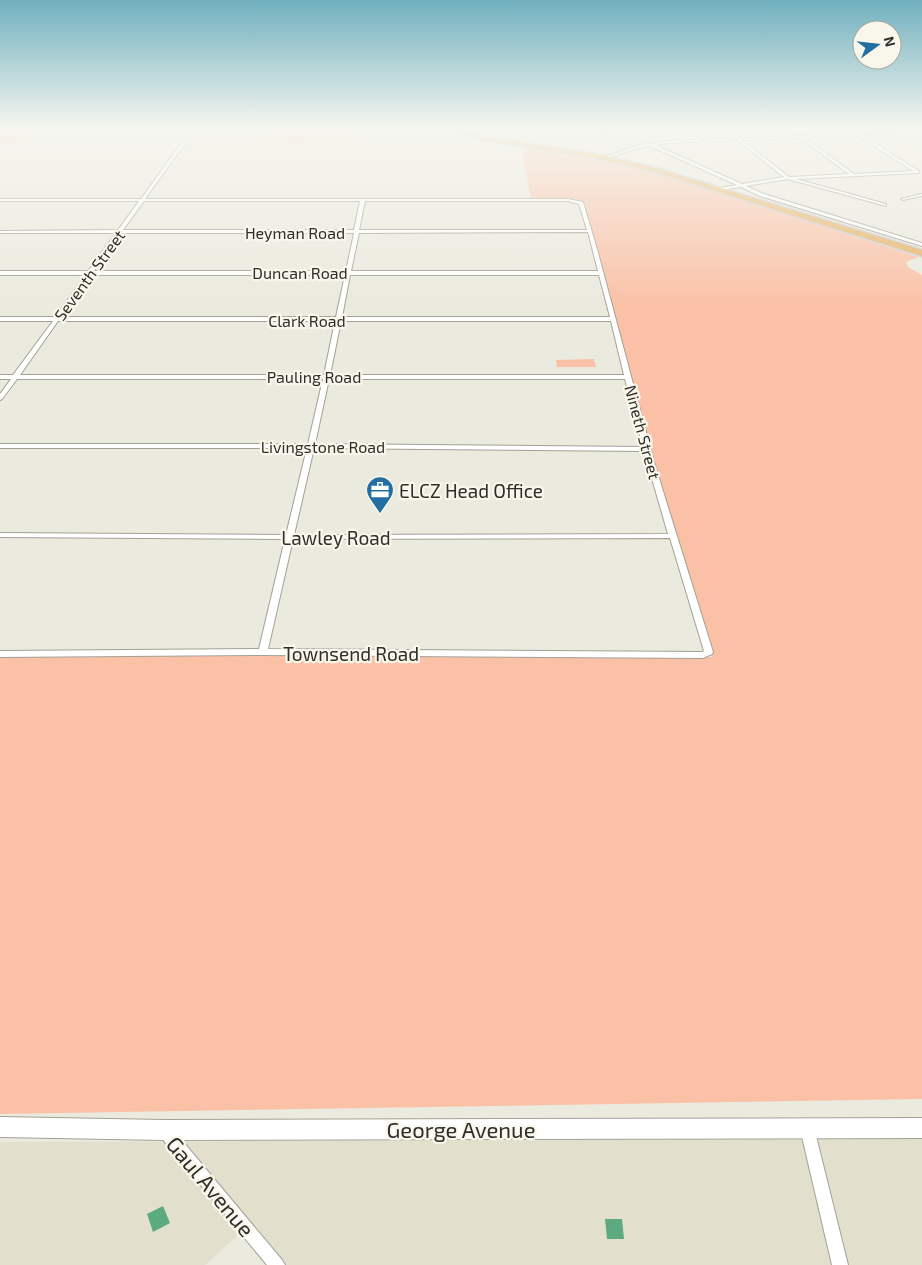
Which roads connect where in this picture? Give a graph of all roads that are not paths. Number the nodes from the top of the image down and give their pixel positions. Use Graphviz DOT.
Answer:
graph roads {
  1 [pos="153,187"];
  2 [pos="715,187"];
  3 [pos="730,187"];
  4 [pos="744,187"];
  5 [pos="820,187"];
  6 [pos="722,189"];
  7 [pos="922,195"];
  8 [pos="363,199"];
  9 [pos="0,200"];
  10 [pos="144,200"];
  11 [pos="903,200"];
  12 [pos="884,205"];
  13 [pos="857,225"];
  14 [pos="845,228"];
  15 [pos="589,231"];
  16 [pos="0,232"];
  17 [pos="119,232"];
  18 [pos="357,232"];
  19 [pos="922,245"];
  20 [pos="922,253"];
  21 [pos="349,272"];
  22 [pos="0,273"];
  23 [pos="91,273"];
  24 [pos="601,273"];
  25 [pos="0,319"];
  26 [pos="58,319"];
  27 [pos="613,319"];
  28 [pos="337,320"];
  29 [pos="16,376"];
  30 [pos="327,376"];
  31 [pos="0,377"];
  32 [pos="629,377"];
  33 [pos="0,398"];
  34 [pos="0,446"];
  35 [pos="310,446"];
  36 [pos="647,449"];
  37 [pos="0,535"];
  38 [pos="672,536"];
  39 [pos="289,537"];
  40 [pos="263,652"];
  41 [pos="0,654"];
  42 [pos="703,655"];
  43 [pos="0,1127"];
  44 [pos="807,1127"];
  45 [pos="922,1128"];
  46 [pos="164,1130"];
  47 [pos="278,1265"];
  48 [pos="840,1265"];
  1 -- 10 [label="street, Seventh Street"];
  2 -- 6 [label="highway"];
  3 -- 6 [label="street"];
  4 -- 13 [label="street"];
  5 -- 12 [label="street"];
  6 -- 14 [label="highway"];
  7 -- 11 [label="street"];
  8 -- 10 [label="street"];
  8 -- 15 [label="street, Nineth Street"];
  8 -- 18 [label="street"];
  9 -- 10 [label="street"];
  10 -- 17 [label="street, Seventh Street"];
  13 -- 14 [label="street"];
  13 -- 19 [label="street"];
  14 -- 20 [label="highway"];
  15 -- 18 [label="street, Heyman Road"];
  15 -- 24 [label="street, Nineth Street"];
  16 -- 17 [label="street, Heyman Road"];
  17 -- 18 [label="street, Heyman Road"];
  17 -- 23 [label="street, Seventh Street"];
  18 -- 21 [label="street"];
  21 -- 23 [label="street, Duncan Road"];
  21 -- 24 [label="street, Duncan Road"];
  21 -- 28 [label="street"];
  22 -- 23 [label="street, Duncan Road"];
  23 -- 26 [label="street, Seventh Street"];
  24 -- 27 [label="street, Nineth Street"];
  25 -- 26 [label="street, Clark Road"];
  26 -- 28 [label="street, Clark Road"];
  26 -- 29 [label="street, Seventh Street"];
  27 -- 28 [label="street, Clark Road"];
  27 -- 32 [label="street, Nineth Street"];
  28 -- 30 [label="street"];
  29 -- 30 [label="street, Pauling Road"];
  29 -- 31 [label="street, Pauling Road"];
  29 -- 33 [label="street, Seventh Street"];
  30 -- 32 [label="street, Pauling Road"];
  30 -- 35 [label="street"];
  32 -- 36 [label="street, Nineth Street"];
  34 -- 35 [label="street, Livingstone Road"];
  35 -- 36 [label="street, Livingstone Road"];
  35 -- 39 [label="street"];
  36 -- 38 [label="street, Nineth Street"];
  37 -- 39 [label="street, Lawley Road"];
  38 -- 39 [label="street, Lawley Road"];
  38 -- 42 [label="street, Nineth Street"];
  39 -- 40 [label="street"];
  40 -- 41 [label="street, Townsend Road"];
  40 -- 42 [label="street, Townsend Road"];
  43 -- 46 [label="main road, George Avenue"];
  44 -- 45 [label="main road, George Avenue"];
  44 -- 46 [label="main road, George Avenue"];
  44 -- 48 [label="street"];
  46 -- 47 [label="street, Gaul Avenue"];
}
